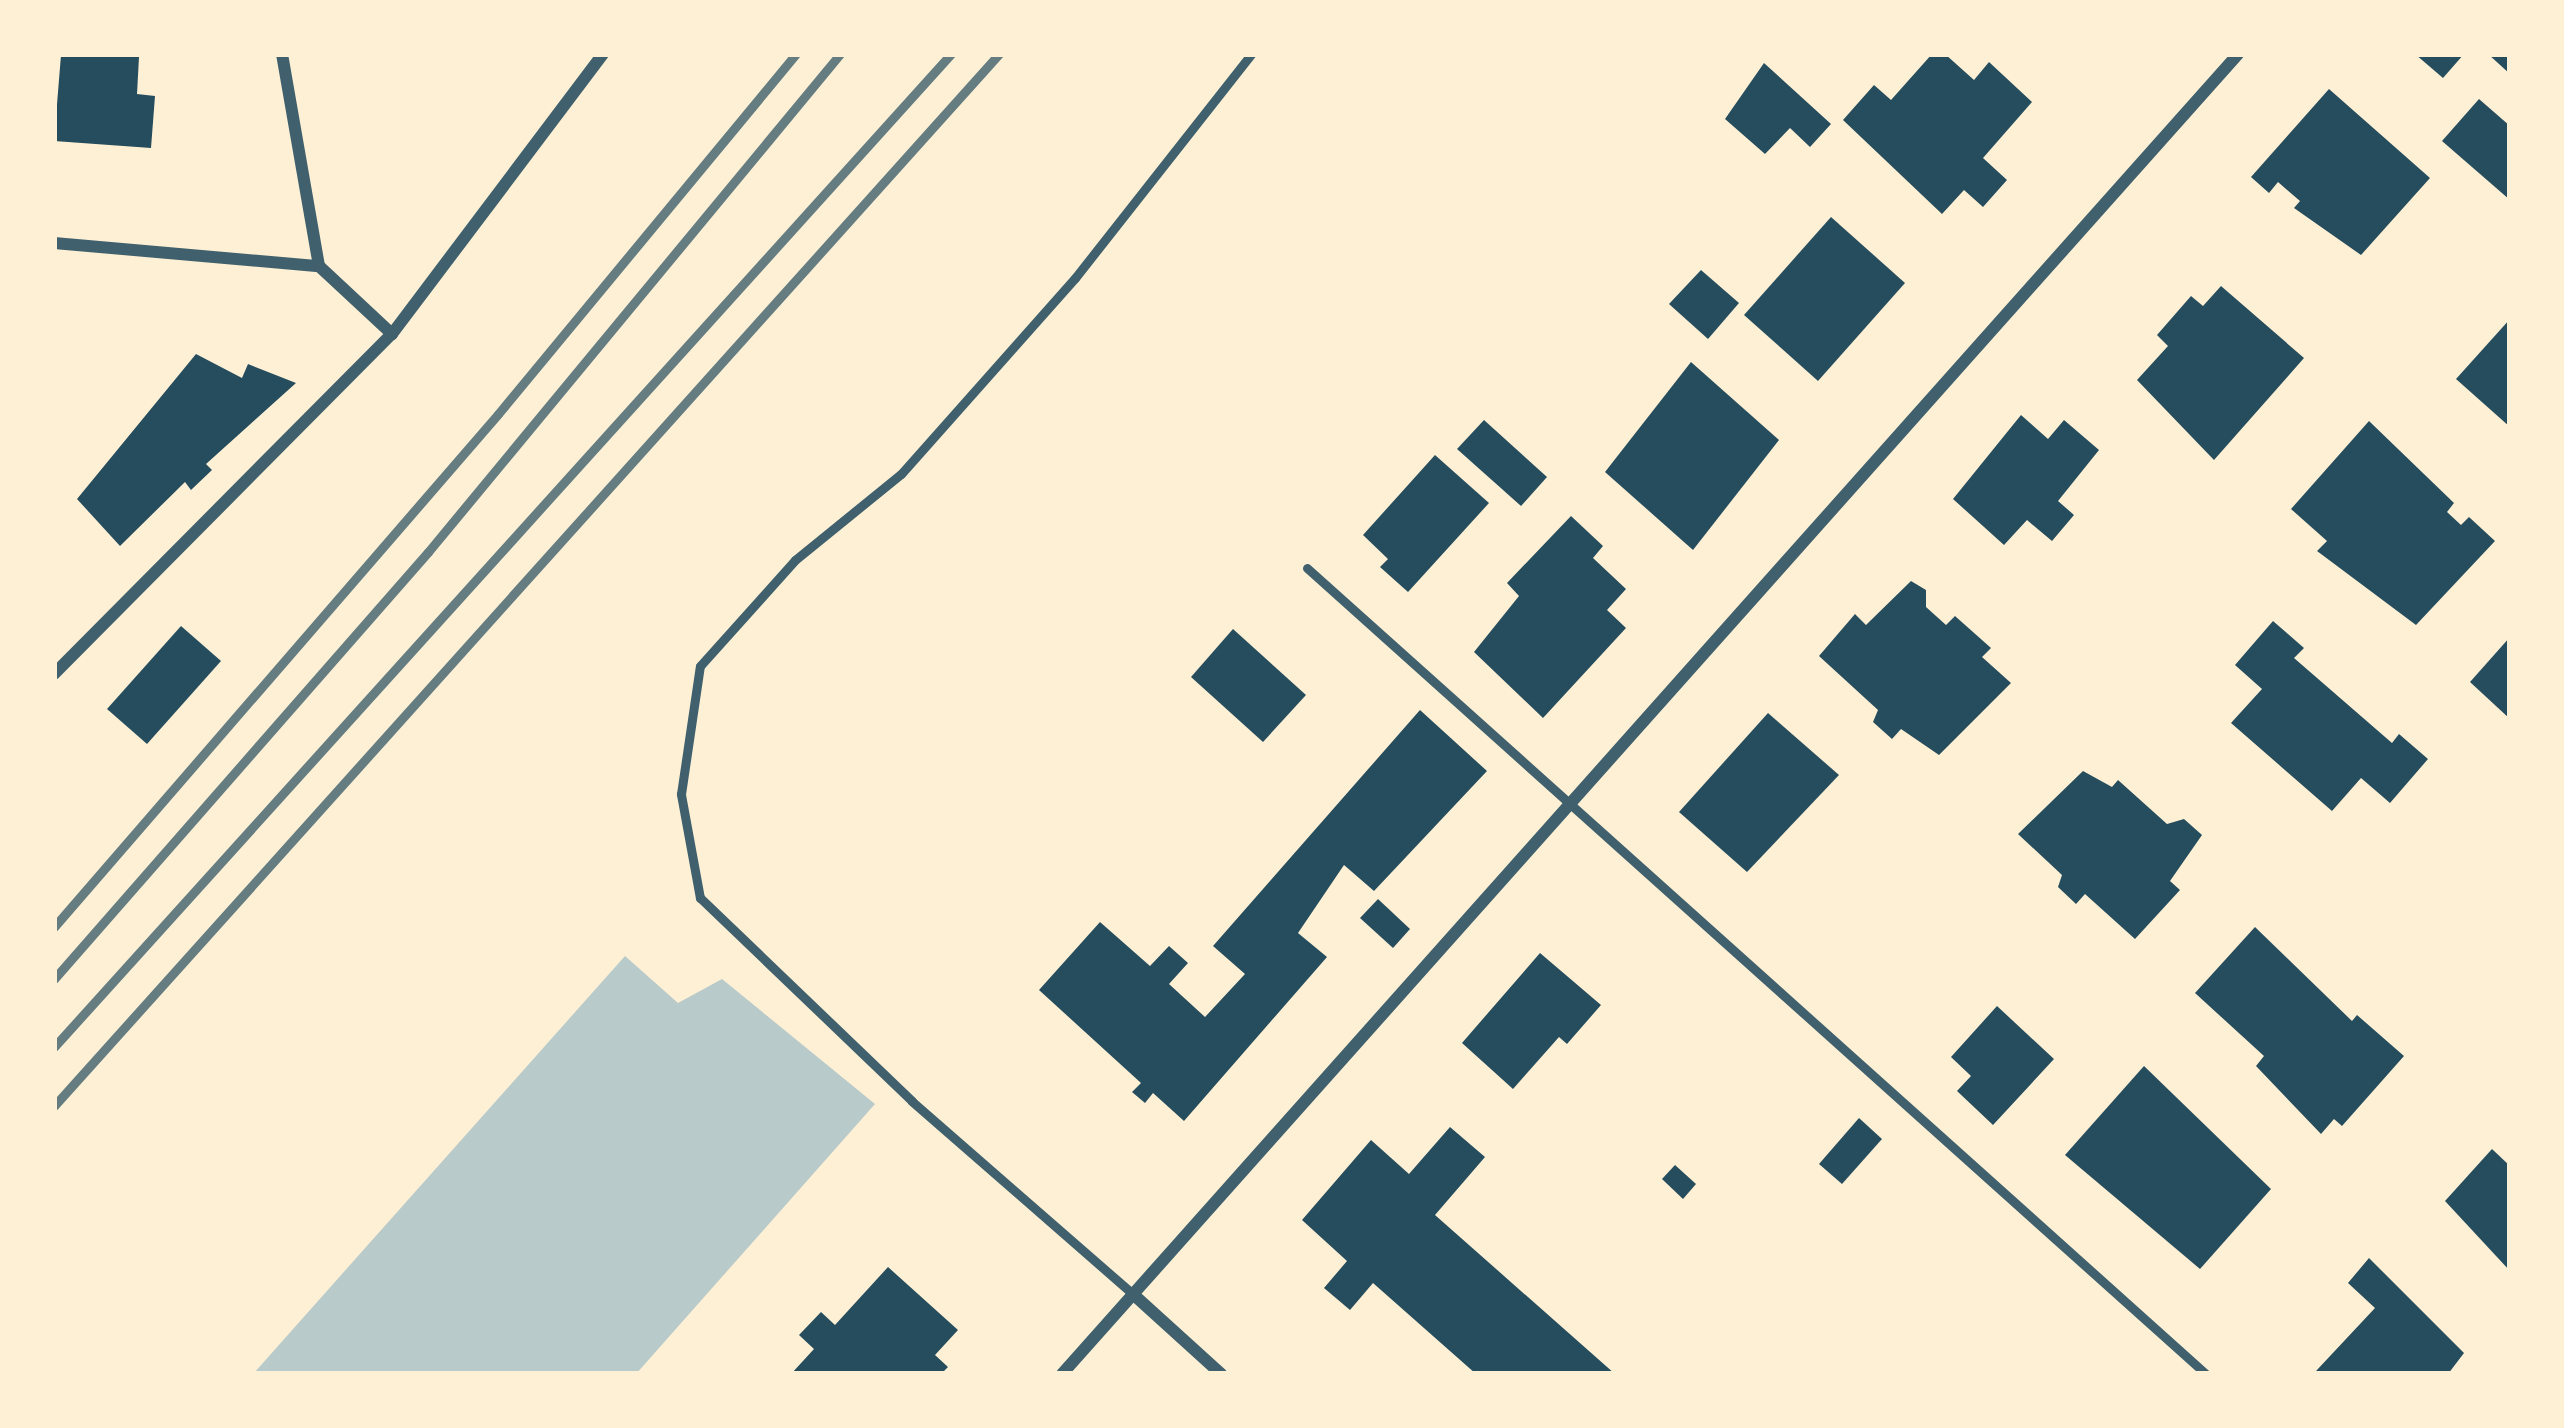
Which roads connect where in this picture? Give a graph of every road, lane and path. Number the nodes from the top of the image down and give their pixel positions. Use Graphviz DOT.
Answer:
graph roads {
  1 [pos="282,54"];
  2 [pos="602,54"];
  3 [pos="1251,54"];
  4 [pos="2238,54"];
  5 [pos="54,243"];
  6 [pos="319,266"];
  7 [pos="392,334"];
  8 [pos="1307,568"];
  9 [pos="54,674"];
  10 [pos="1567,805"];
  11 [pos="1134,1295"];
  12 [pos="1062,1374"];
  13 [pos="1221,1374"];
  14 [pos="2206,1374"];
  1 -- 6 [label="street"];
  2 -- 7 [label="street"];
  3 -- 11 [label="lane"];
  4 -- 10 [label="street"];
  5 -- 6 [label="street"];
  6 -- 7 [label="street"];
  7 -- 9 [label="street"];
  8 -- 10 [label="lane"];
  10 -- 11 [label="street"];
  10 -- 14 [label="lane"];
  11 -- 12 [label="street"];
  11 -- 13 [label="street"];
}
